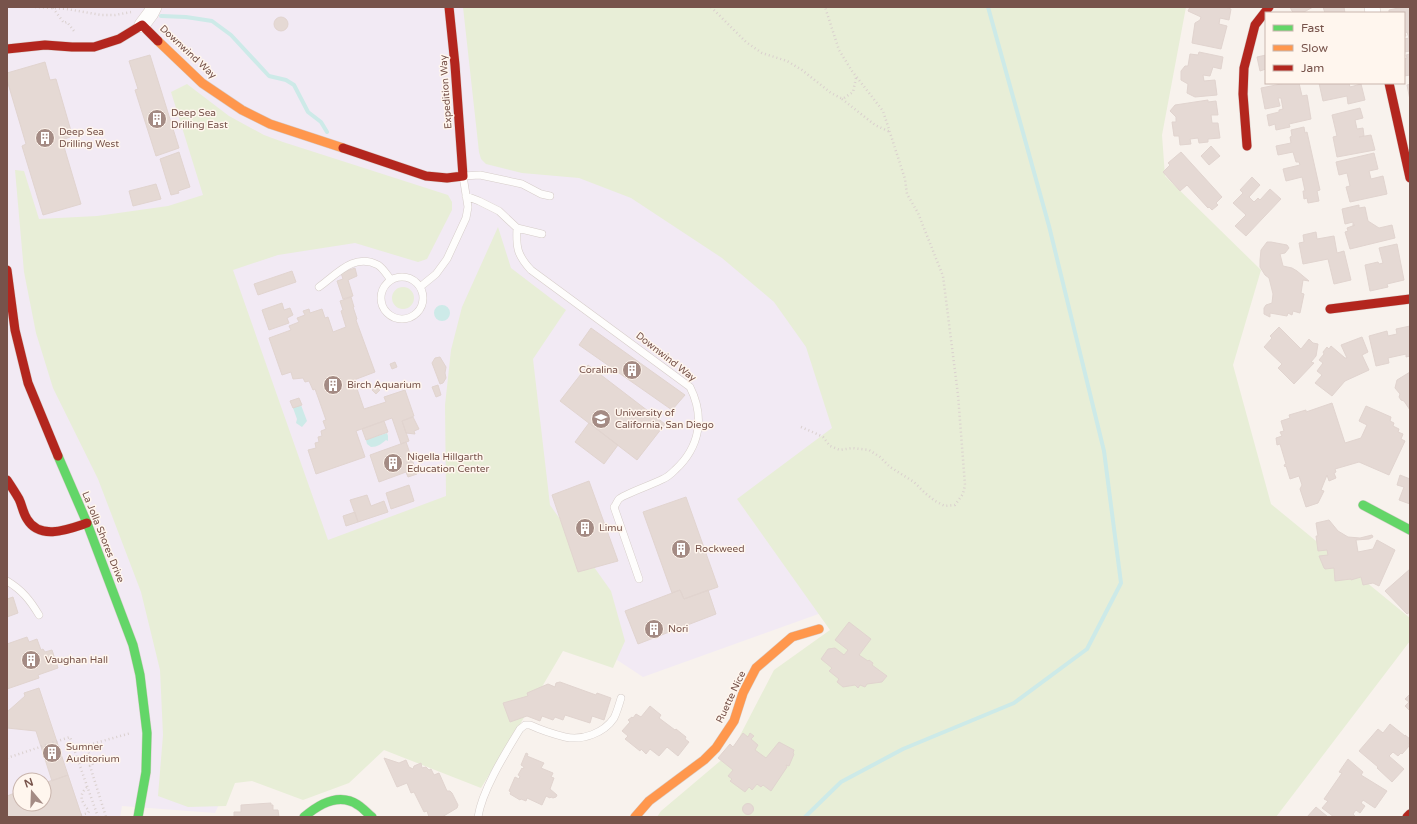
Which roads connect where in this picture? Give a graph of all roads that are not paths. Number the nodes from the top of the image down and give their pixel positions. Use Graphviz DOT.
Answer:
graph roads {
  1 [pos="154,7"];
  2 [pos="449,7"];
  3 [pos="1268,7"];
  4 [pos="142,25"];
  5 [pos="7,49"];
  6 [pos="1389,84"];
  7 [pos="1247,146"];
  8 [pos="463,176"];
  9 [pos="1410,178"];
  10 [pos="466,196"];
  11 [pos="550,196"];
  12 [pos="517,228"];
  13 [pos="542,234"];
  14 [pos="7,270"];
  15 [pos="391,280"];
  16 [pos="319,286"];
  17 [pos="420,286"];
  18 [pos="1410,299"];
  19 [pos="1330,309"];
  20 [pos="7,480"];
  21 [pos="1363,505"];
  22 [pos="87,523"];
  23 [pos="1410,530"];
  24 [pos="639,579"];
  25 [pos="7,581"];
  26 [pos="39,615"];
  27 [pos="819,629"];
  28 [pos="621,698"];
  29 [pos="354,802"];
  30 [pos="1410,814"];
  31 [pos="138,817"];
  32 [pos="304,817"];
  33 [pos="363,817"];
  34 [pos="372,817"];
  35 [pos="478,817"];
  36 [pos="634,817"];
  37 [pos="1407,817"];
  1 -- 4 [label="street"];
  2 -- 8 [label="street, Expedition Way"];
  3 -- 7 [label="street"];
  4 -- 5 [label="street"];
  4 -- 8 [label="street, Downwind Way"];
  6 -- 9 [label="street"];
  8 -- 10 [label="lane"];
  8 -- 11 [label="lane"];
  10 -- 12 [label="lane"];
  10 -- 17 [label="lane"];
  12 -- 13 [label="lane"];
  12 -- 24 [label="lane, Downwind Way"];
  14 -- 22 [label="street, La Jolla Shores Drive"];
  15 -- 16 [label="lane"];
  15 -- 17 [label="lane"];
  15 -- 17 [label="lane"];
  18 -- 19 [label="street"];
  20 -- 22 [label="street"];
  21 -- 23 [label="street"];
  22 -- 31 [label="street, La Jolla Shores Drive"];
  25 -- 26 [label="lane"];
  27 -- 36 [label="street, Ruette Nice"];
  28 -- 35 [label="lane"];
  29 -- 32 [label="street"];
  29 -- 33 [label="street"];
  29 -- 34 [label="street"];
  30 -- 37 [label="street"];
}
